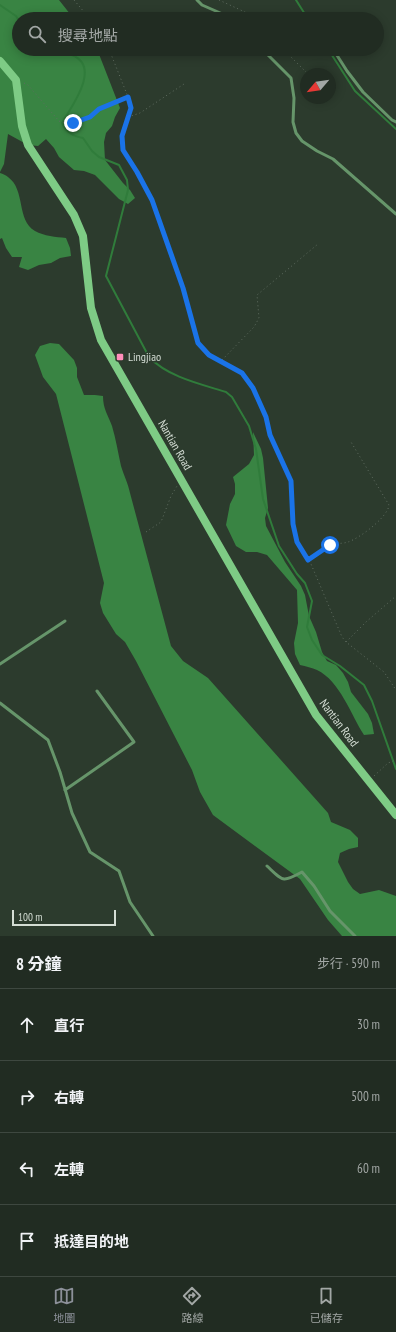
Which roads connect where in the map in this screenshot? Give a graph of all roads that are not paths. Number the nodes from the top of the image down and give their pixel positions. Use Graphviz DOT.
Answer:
graph roads {
  1 [pos="197,0"];
  2 [pos="219,12"];
  3 [pos="269,56"];
  4 [pos="338,56"];
  5 [pos="0,61"];
  6 [pos="396,122"];
  7 [pos="396,214"];
  8 [pos="65,621"];
  9 [pos="0,664"];
  10 [pos="97,691"];
  11 [pos="0,703"];
  12 [pos="65,790"];
  13 [pos="396,815"];
  14 [pos="267,866"];
  15 [pos="153,936"];
  16 [pos="355,936"];
  1 -- 2 [label="lane"];
  3 -- 7 [label="lane"];
  4 -- 6 [label="lane"];
  5 -- 13 [label="main road, Nantian Road"];
  8 -- 9 [label="lane"];
  10 -- 12 [label="lane"];
  11 -- 12 [label="lane"];
  12 -- 15 [label="lane"];
  14 -- 16 [label="lane"];
}
